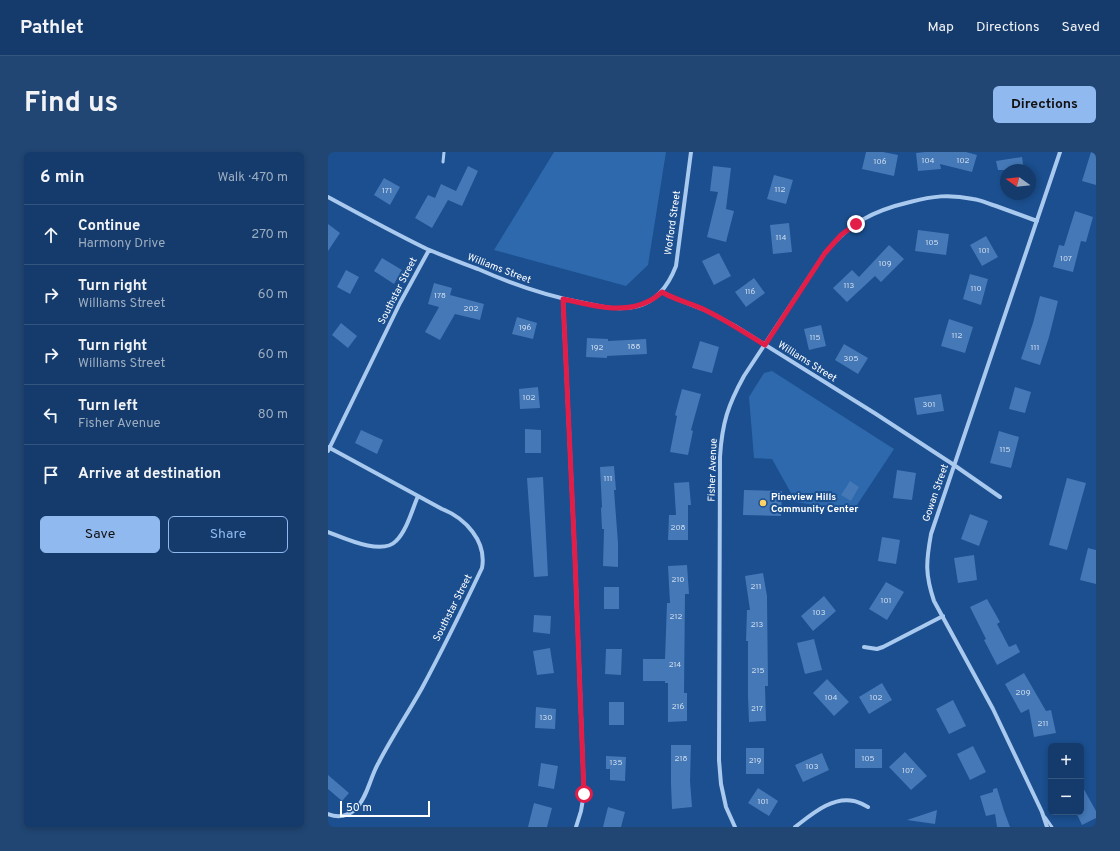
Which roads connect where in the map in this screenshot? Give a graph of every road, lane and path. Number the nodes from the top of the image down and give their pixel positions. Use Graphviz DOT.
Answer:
graph roads {
  1 [pos="444,152"];
  2 [pos="691,152"];
  3 [pos="1060,152"];
  4 [pos="443,162"];
  5 [pos="328,197"];
  6 [pos="1037,220"];
  7 [pos="429,250"];
  8 [pos="662,292"];
  9 [pos="563,299"];
  10 [pos="765,345"];
  11 [pos="328,448"];
  12 [pos="954,465"];
  13 [pos="418,496"];
  14 [pos="1000,497"];
  15 [pos="328,532"];
  16 [pos="943,616"];
  17 [pos="864,647"];
  18 [pos="868,807"];
  19 [pos="1042,812"];
  20 [pos="328,814"];
  21 [pos="576,827"];
  22 [pos="734,827"];
  23 [pos="795,827"];
  24 [pos="1046,827"];
  25 [pos="1052,827"];
  1 -- 4 [label="lane"];
  2 -- 8 [label="street, Wofford Street"];
  3 -- 6 [label="street, Gowan Street"];
  5 -- 7 [label="street, Williams Street"];
  6 -- 10 [label="street, Fisher Avenue"];
  6 -- 12 [label="street, Gowan Street"];
  7 -- 9 [label="street, Williams Street"];
  7 -- 11 [label="street, Southstar Street"];
  8 -- 9 [label="street, Williams Street"];
  8 -- 10 [label="street, Williams Street"];
  9 -- 21 [label="street"];
  10 -- 12 [label="street, Williams Street"];
  10 -- 22 [label="street, Fisher Avenue"];
  11 -- 13 [label="street, Southstar Street"];
  12 -- 14 [label="street, Williams Street"];
  12 -- 16 [label="street, Gowan Street"];
  13 -- 15 [label="street"];
  13 -- 20 [label="street, Southstar Street"];
  16 -- 17 [label="street"];
  16 -- 19 [label="street, Gowan Street"];
  18 -- 23 [label="street"];
  19 -- 24 [label="street, Gowan Street"];
  19 -- 25 [label="lane"];
}
